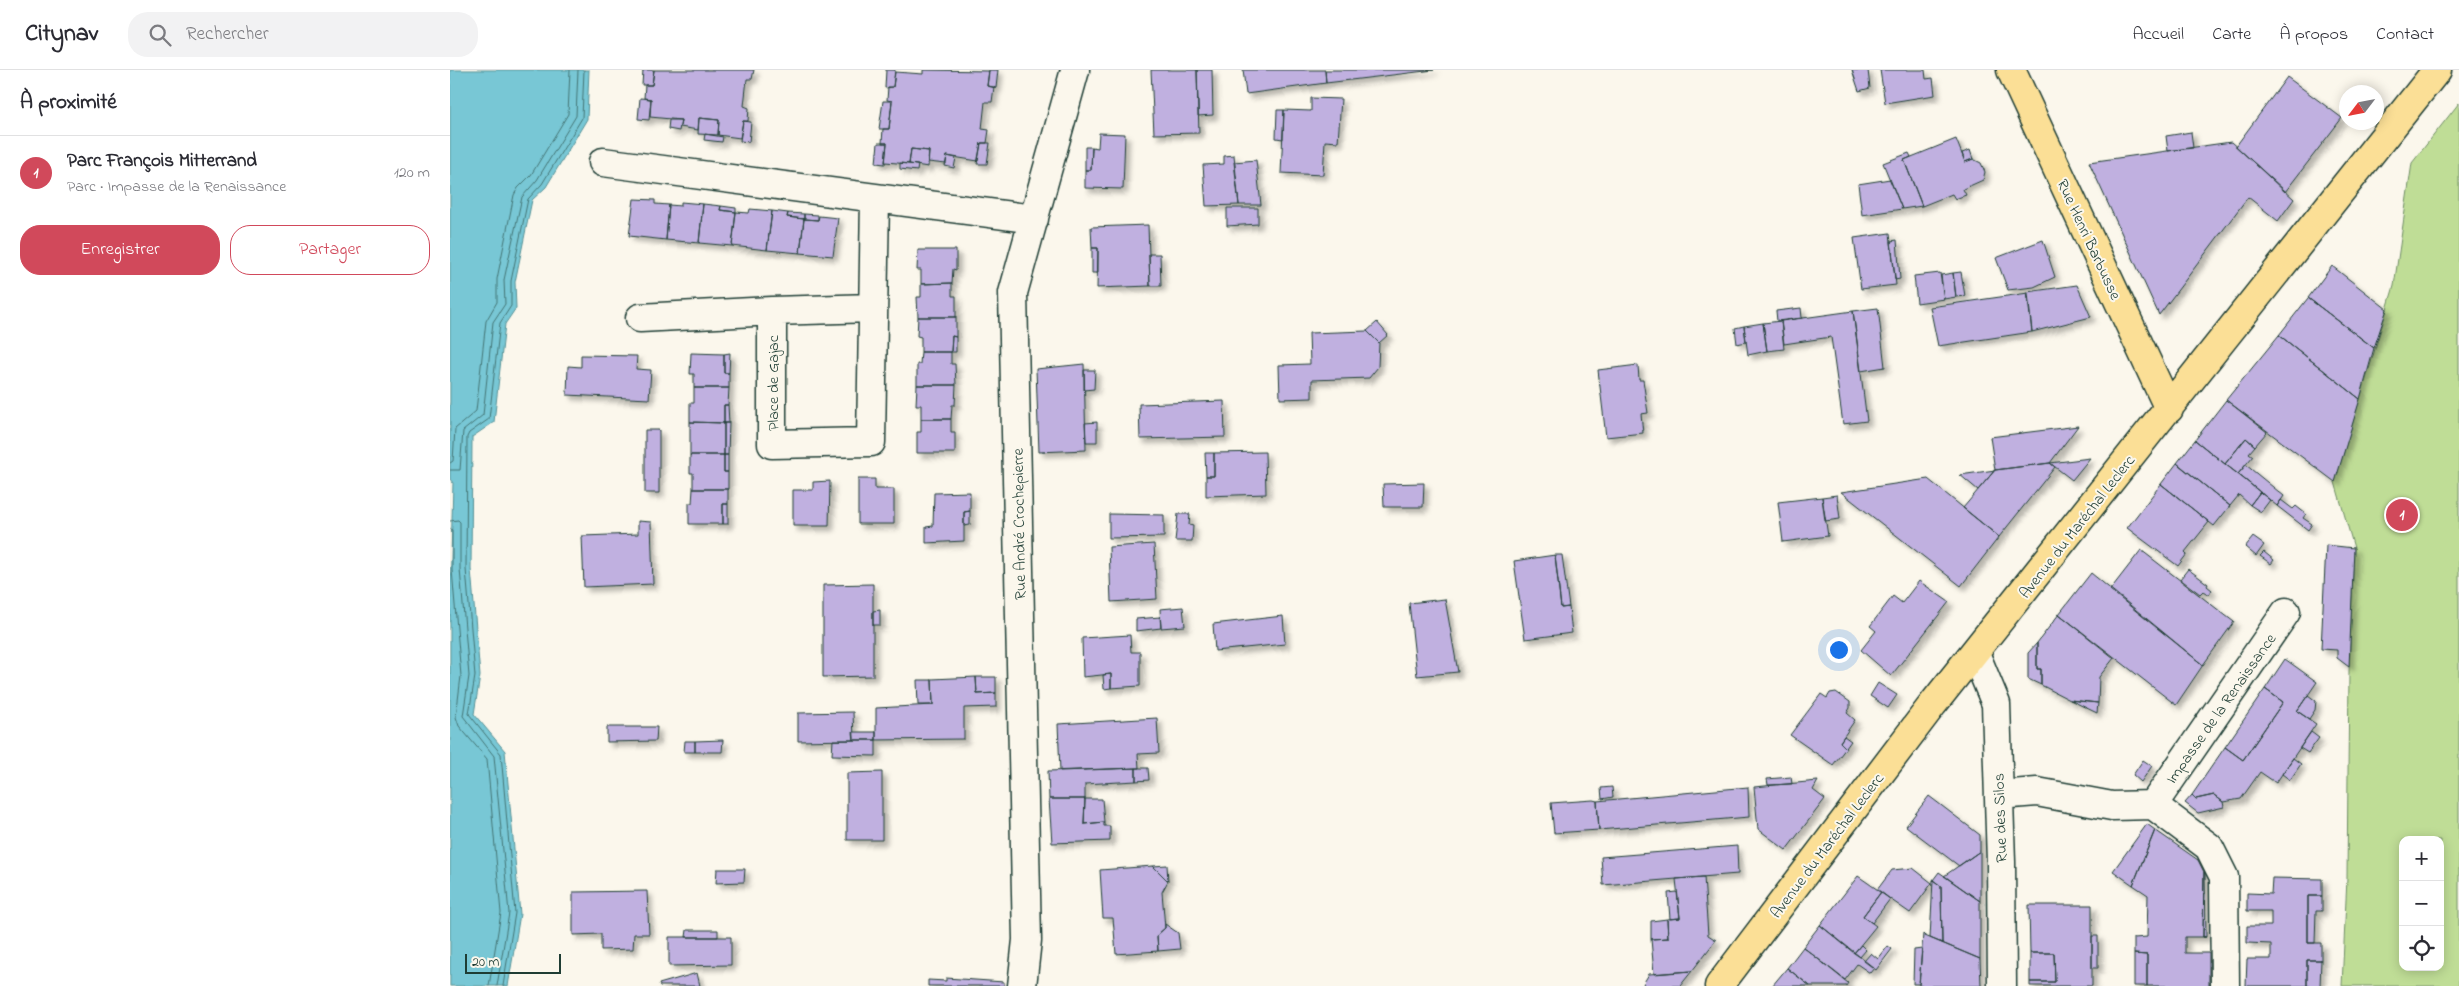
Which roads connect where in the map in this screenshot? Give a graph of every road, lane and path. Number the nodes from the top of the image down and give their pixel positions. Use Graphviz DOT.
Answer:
graph roads {
  1 [pos="1075,70"];
  2 [pos="2010,70"];
  3 [pos="2437,70"];
  4 [pos="603,162"];
  5 [pos="875,198"];
  6 [pos="1034,219"];
  7 [pos="873,308"];
  8 [pos="772,311"];
  9 [pos="640,318"];
  10 [pos="2169,409"];
  11 [pos="2286,612"];
  12 [pos="1975,653"];
  13 [pos="1999,795"];
  14 [pos="2153,805"];
  15 [pos="1022,986"];
  16 [pos="1719,986"];
  17 [pos="2002,986"];
  18 [pos="2225,986"];
  1 -- 6 [label="street, Rue André Crochepierre"];
  2 -- 10 [label="main road, Rue Henri Barbusse"];
  3 -- 10 [label="main road, Avenue du Maréchal Leclerc"];
  4 -- 5 [label="street"];
  5 -- 6 [label="street"];
  5 -- 7 [label="street, Place de Gajac"];
  6 -- 15 [label="street, Rue André Crochepierre"];
  7 -- 8 [label="street, Place de Gajac"];
  7 -- 8 [label="street, Place de Gajac"];
  8 -- 9 [label="street"];
  10 -- 12 [label="main road, Avenue du Maréchal Leclerc"];
  11 -- 14 [label="street, Impasse de la Renaissance"];
  12 -- 13 [label="street, Rue des Silos"];
  12 -- 16 [label="main road, Avenue du Maréchal Leclerc"];
  13 -- 14 [label="street"];
  13 -- 17 [label="street, Rue des Silos"];
  14 -- 18 [label="street"];
}
